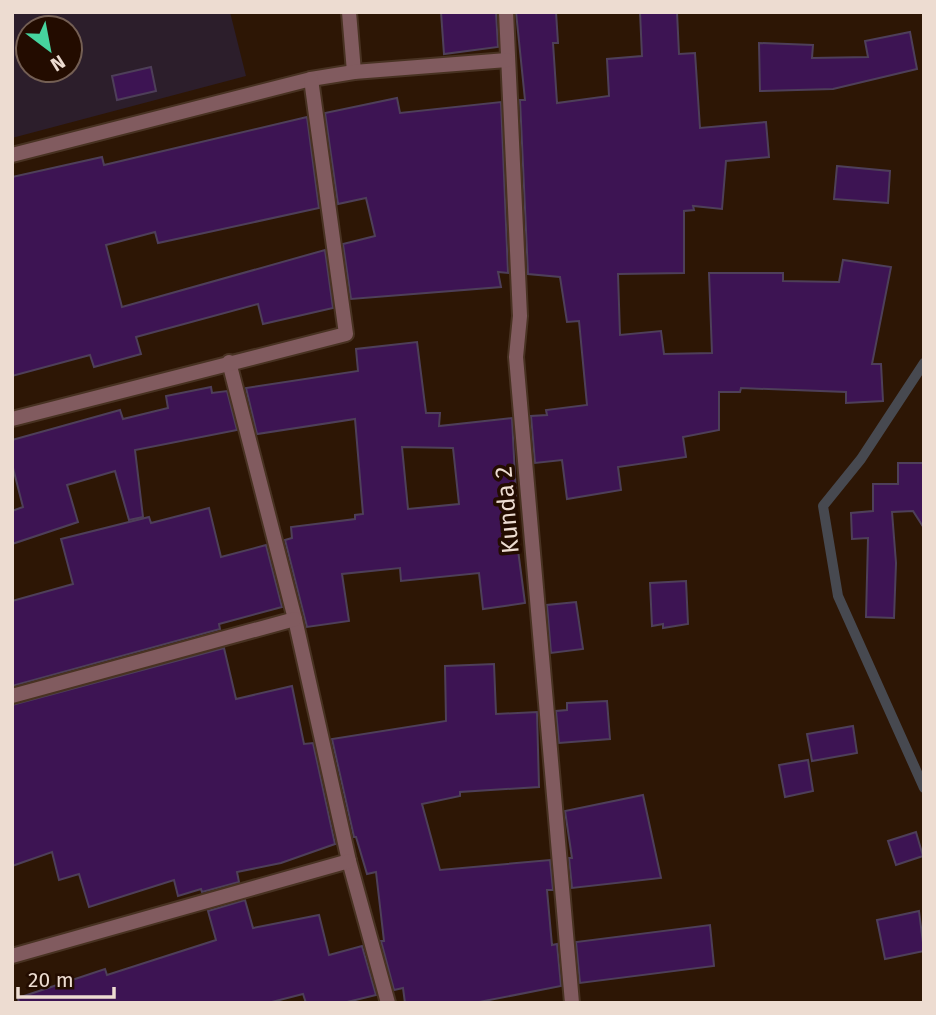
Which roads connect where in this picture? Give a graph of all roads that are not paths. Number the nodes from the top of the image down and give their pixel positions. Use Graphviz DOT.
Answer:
graph roads {
  1 [pos="349,12"];
  2 [pos="506,12"];
  3 [pos="507,60"];
  4 [pos="354,72"];
  5 [pos="311,79"];
  6 [pos="12,155"];
  7 [pos="229,362"];
  8 [pos="12,419"];
  9 [pos="295,619"];
  10 [pos="12,696"];
  11 [pos="349,861"];
  12 [pos="12,956"];
  13 [pos="388,1003"];
  14 [pos="572,1003"];
  1 -- 4 [label="street"];
  2 -- 3 [label="street, Kunda 2"];
  3 -- 4 [label="street"];
  3 -- 14 [label="street, Kunda 2"];
  4 -- 5 [label="street"];
  5 -- 6 [label="street"];
  5 -- 7 [label="street"];
  7 -- 8 [label="street"];
  7 -- 9 [label="street"];
  9 -- 10 [label="street"];
  9 -- 11 [label="street"];
  11 -- 12 [label="street"];
  11 -- 13 [label="street"];
}
